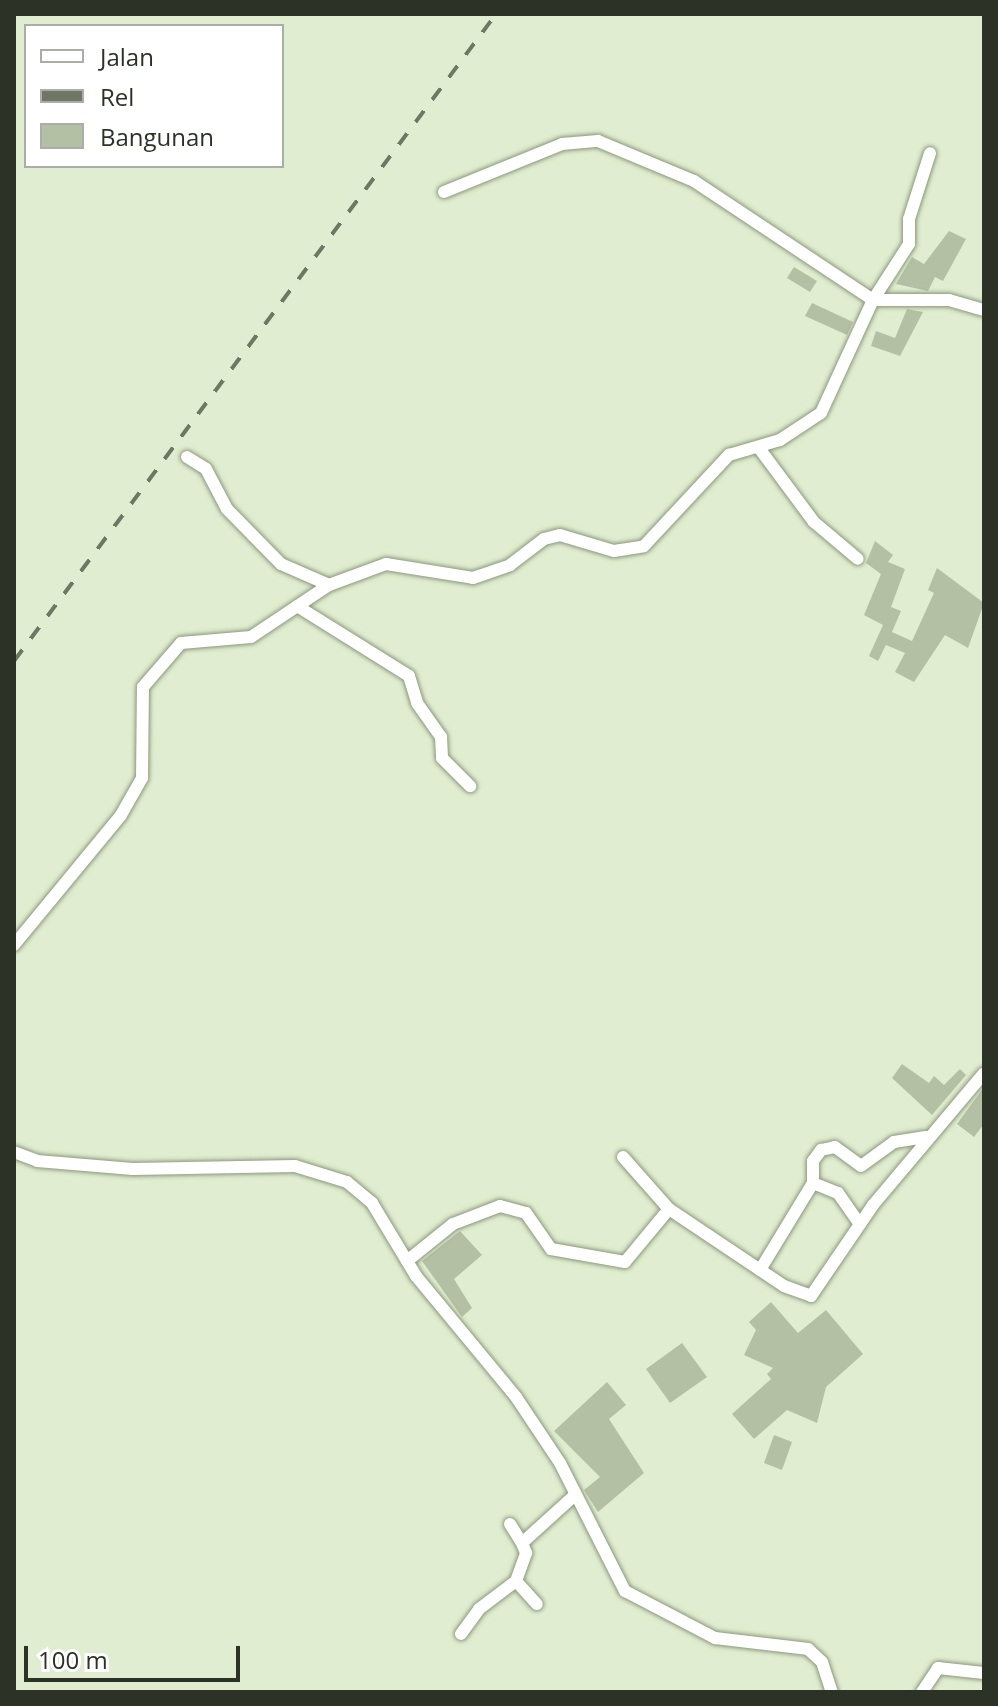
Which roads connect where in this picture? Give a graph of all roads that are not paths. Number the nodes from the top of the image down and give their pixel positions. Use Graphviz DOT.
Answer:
graph roads {
  1 [pos="930,153"];
  2 [pos="444,192"];
  3 [pos="873,300"];
  4 [pos="984,310"];
  5 [pos="759,448"];
  6 [pos="187,457"];
  7 [pos="858,559"];
  8 [pos="329,585"];
  9 [pos="297,606"];
  10 [pos="470,786"];
  11 [pos="14,945"];
  12 [pos="984,1073"];
  13 [pos="926,1137"];
  14 [pos="14,1152"];
  15 [pos="623,1157"];
  16 [pos="813,1183"];
  17 [pos="669,1209"];
  18 [pos="860,1224"];
  19 [pos="407,1261"];
  20 [pos="760,1270"];
  21 [pos="575,1495"];
  22 [pos="510,1524"];
  23 [pos="522,1543"];
  24 [pos="516,1581"];
  25 [pos="537,1604"];
  26 [pos="461,1634"];
  27 [pos="984,1673"];
  28 [pos="832,1692"];
  29 [pos="922,1692"];
  1 -- 3 [label="street"];
  2 -- 3 [label="street"];
  3 -- 4 [label="street"];
  3 -- 5 [label="street"];
  5 -- 7 [label="street"];
  5 -- 8 [label="street"];
  6 -- 8 [label="street"];
  8 -- 9 [label="street"];
  9 -- 10 [label="street"];
  9 -- 11 [label="street"];
  12 -- 13 [label="street"];
  13 -- 16 [label="street"];
  13 -- 18 [label="street"];
  14 -- 19 [label="street"];
  15 -- 17 [label="street"];
  16 -- 18 [label="street"];
  16 -- 20 [label="street"];
  17 -- 19 [label="street"];
  17 -- 20 [label="street"];
  18 -- 20 [label="street"];
  19 -- 21 [label="street"];
  21 -- 23 [label="street"];
  21 -- 28 [label="street"];
  22 -- 23 [label="street"];
  23 -- 24 [label="street"];
  24 -- 25 [label="street"];
  24 -- 26 [label="street"];
  27 -- 29 [label="street"];
}
